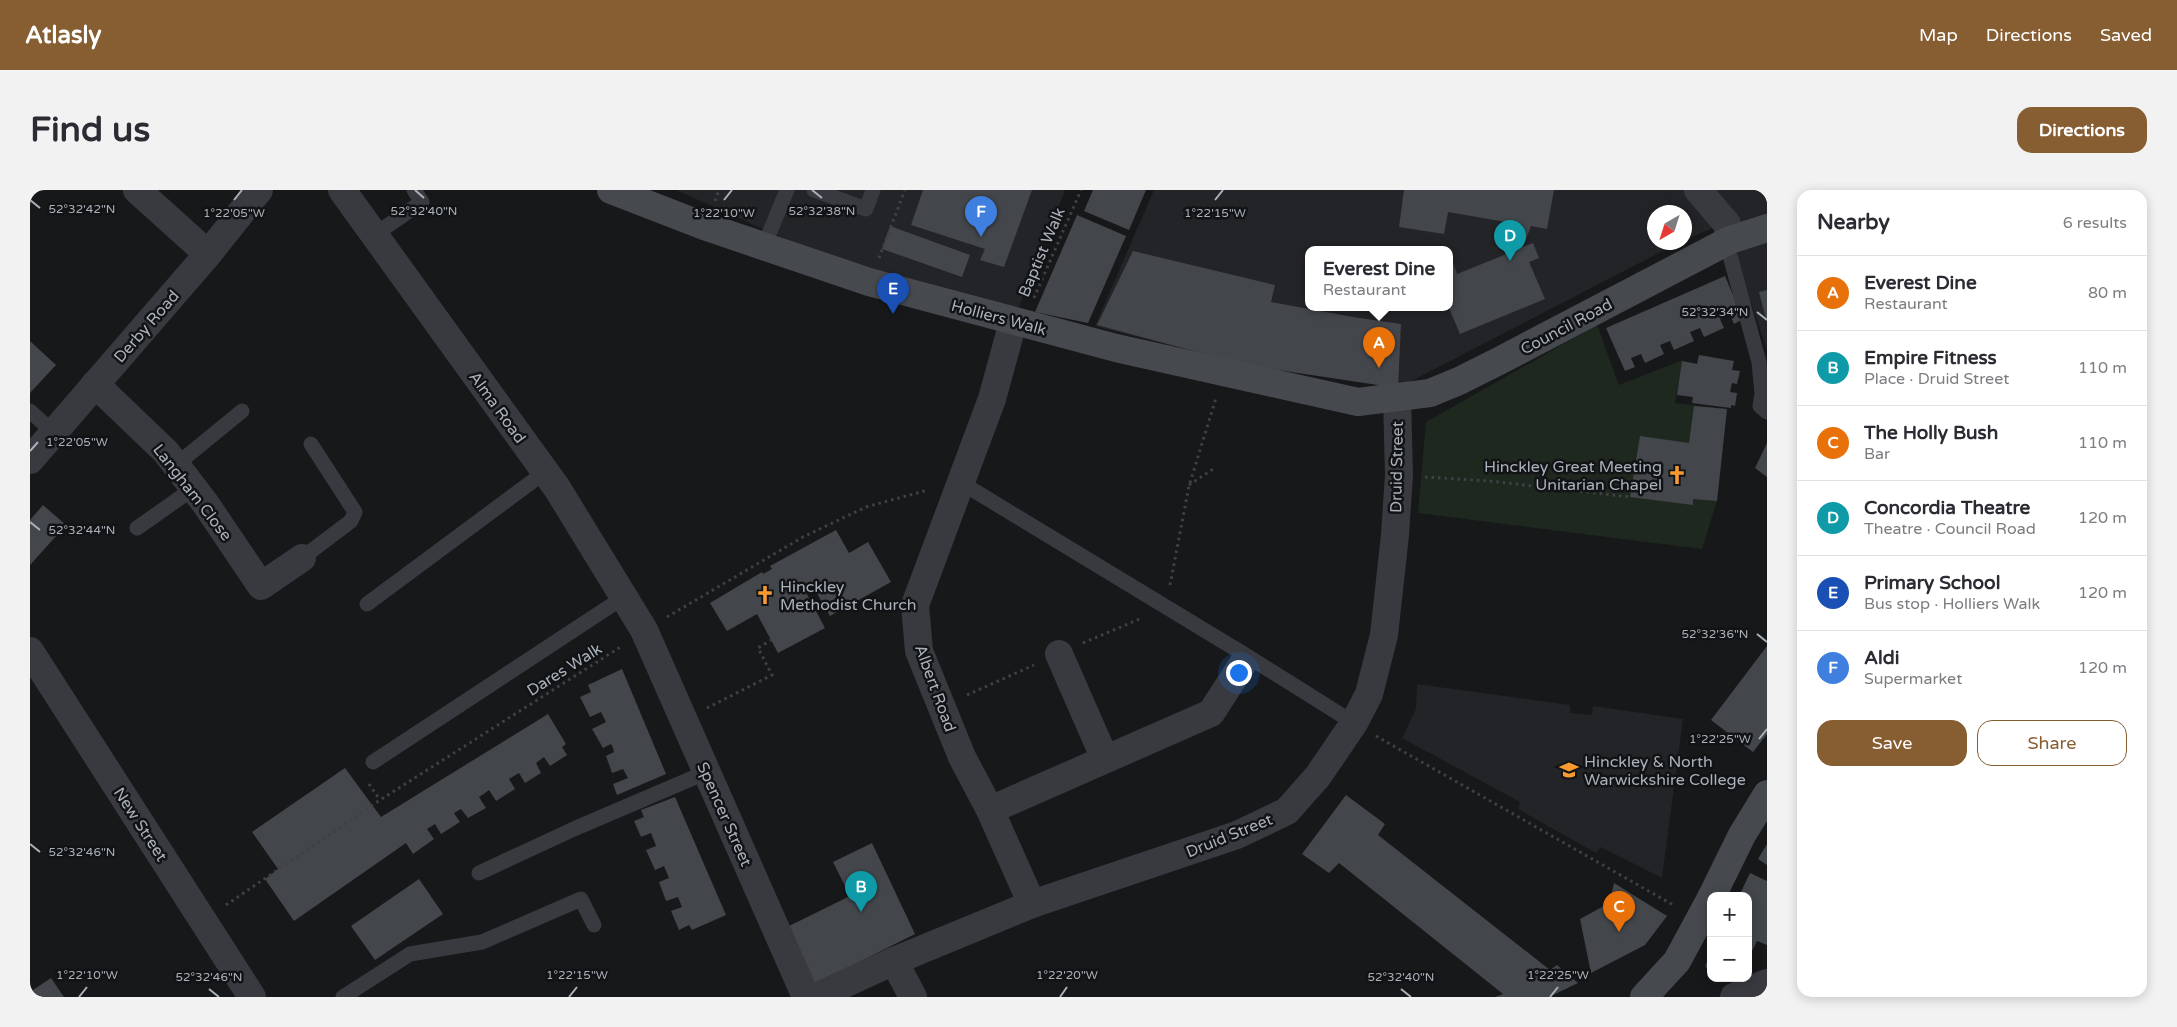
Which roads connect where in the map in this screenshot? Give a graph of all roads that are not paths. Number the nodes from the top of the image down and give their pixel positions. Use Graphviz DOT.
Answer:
graph roads {
  1 [pos="137,190"];
  2 [pos="259,190"];
  3 [pos="342,190"];
  4 [pos="414,190"];
  5 [pos="611,190"];
  6 [pos="787,190"];
  7 [pos="814,190"];
  8 [pos="873,190"];
  9 [pos="1698,190"];
  10 [pos="1767,228"];
  11 [pos="374,235"];
  12 [pos="1730,240"];
  13 [pos="764,246"];
  14 [pos="208,254"];
  15 [pos="1019,323"];
  16 [pos="95,384"];
  17 [pos="1397,398"];
  18 [pos="242,410"];
  19 [pos="30,411"];
  20 [pos="1767,412"];
  21 [pos="53,432"];
  22 [pos="311,444"];
  23 [pos="30,460"];
  24 [pos="176,465"];
  25 [pos="545,472"];
  26 [pos="960,482"];
  27 [pos="194,488"];
  28 [pos="137,528"];
  29 [pos="302,558"];
  30 [pos="624,597"];
  31 [pos="367,604"];
  32 [pos="644,630"];
  33 [pos="30,651"];
  34 [pos="1059,654"];
  35 [pos="1242,665"];
  36 [pos="1354,724"];
  37 [pos="1105,759"];
  38 [pos="374,762"];
  39 [pos="707,772"];
  40 [pos="1767,794"];
  41 [pos="990,810"];
  42 [pos="479,873"];
  43 [pos="1714,892"];
  44 [pos="1032,904"];
  45 [pos="1707,905"];
  46 [pos="594,925"];
  47 [pos="894,961"];
  48 [pos="1767,983"];
  49 [pos="252,997"];
  50 [pos="343,997"];
  51 [pos="806,997"];
  52 [pos="816,997"];
  53 [pos="913,997"];
  54 [pos="1644,997"];
  55 [pos="1734,997"];
  1 -- 14 [label="street"];
  2 -- 14 [label="street, Derby Road"];
  3 -- 11 [label="street, Alma Road"];
  4 -- 11 [label="lane"];
  5 -- 13 [label="main road, Holliers Walk"];
  6 -- 13 [label="lane"];
  7 -- 8 [label="lane"];
  9 -- 12 [label="street"];
  10 -- 12 [label="main road, Council Road"];
  11 -- 25 [label="street, Alma Road"];
  12 -- 17 [label="main road, Council Road"];
  12 -- 20 [label="lane"];
  13 -- 15 [label="main road, Holliers Walk"];
  14 -- 16 [label="street, Derby Road"];
  15 -- 17 [label="main road, Holliers Walk"];
  15 -- 26 [label="street, Albert Road"];
  16 -- 21 [label="street, Derby Road"];
  16 -- 24 [label="street, Langham Close"];
  17 -- 36 [label="street, Druid Street"];
  18 -- 24 [label="lane"];
  19 -- 21 [label="lane"];
  21 -- 23 [label="street, Derby Road"];
  22 -- 29 [label="lane"];
  24 -- 27 [label="street, Langham Close"];
  25 -- 30 [label="street, Alma Road"];
  25 -- 31 [label="lane"];
  26 -- 36 [label="lane"];
  26 -- 41 [label="street, Albert Road"];
  27 -- 28 [label="lane"];
  27 -- 29 [label="street, Langham Close"];
  30 -- 32 [label="street, Alma Road"];
  30 -- 38 [label="lane"];
  32 -- 39 [label="street, Spencer Street"];
  33 -- 49 [label="street, New Street"];
  34 -- 37 [label="street"];
  35 -- 37 [label="street"];
  36 -- 44 [label="street, Druid Street"];
  37 -- 41 [label="street"];
  39 -- 42 [label="lane"];
  39 -- 51 [label="street, Spencer Street"];
  40 -- 43 [label="main road"];
  41 -- 44 [label="street, Albert Road"];
  44 -- 47 [label="street, Druid Street"];
  45 -- 54 [label="main road"];
  46 -- 50 [label="lane"];
  47 -- 52 [label="street, Druid Street"];
  47 -- 53 [label="street"];
  48 -- 55 [label="street"];
}
